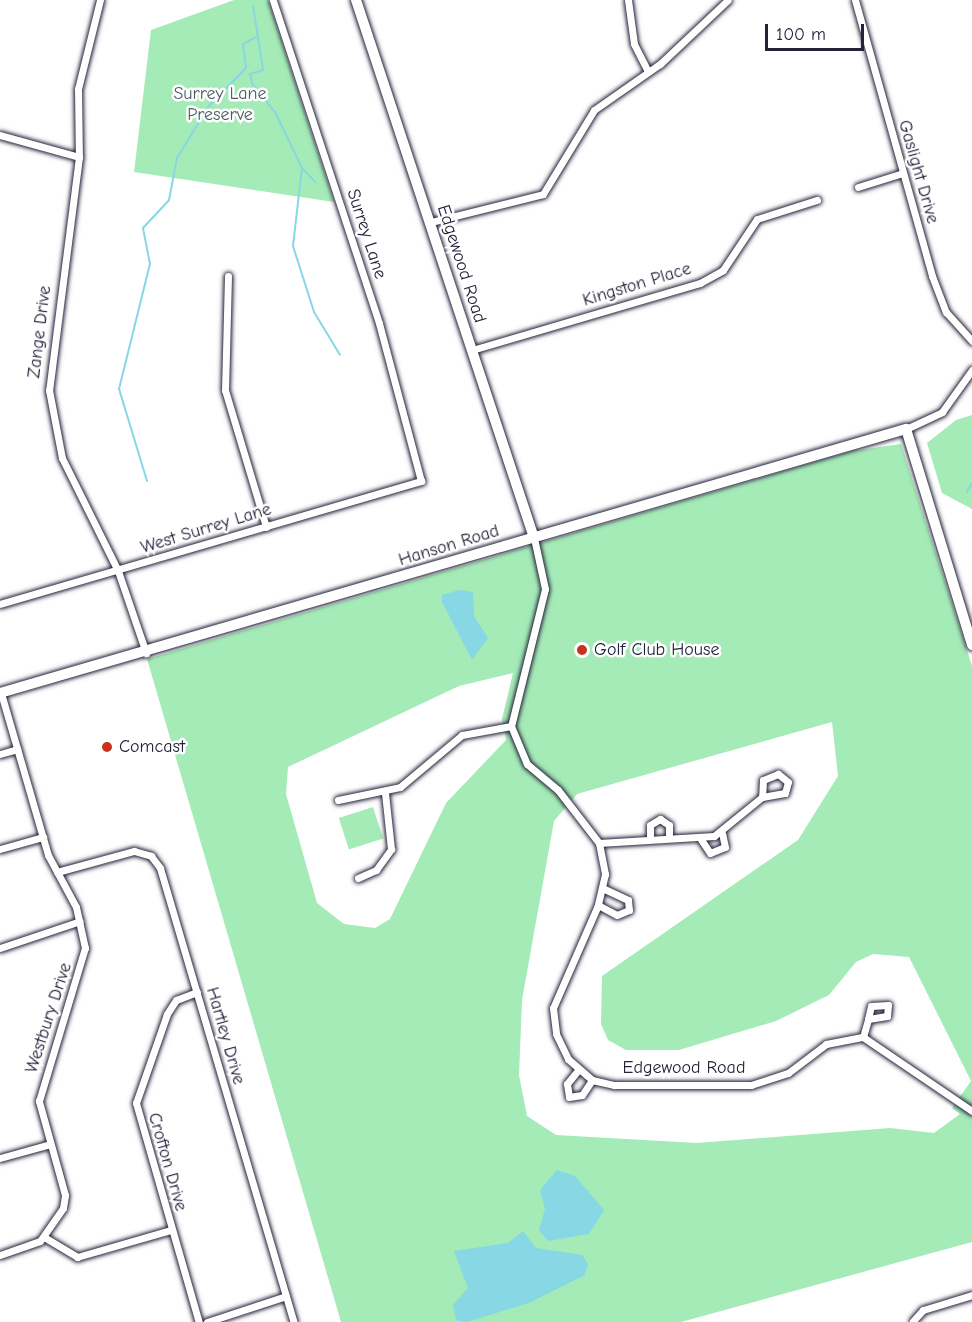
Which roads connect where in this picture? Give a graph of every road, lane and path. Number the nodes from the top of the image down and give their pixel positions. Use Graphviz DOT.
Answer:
graph roads {
  1 [pos="100,0"];
  2 [pos="273,0"];
  3 [pos="356,0"];
  4 [pos="628,0"];
  5 [pos="728,0"];
  6 [pos="855,0"];
  7 [pos="648,72"];
  8 [pos="0,135"];
  9 [pos="79,157"];
  10 [pos="903,173"];
  11 [pos="858,187"];
  12 [pos="817,200"];
  13 [pos="431,222"];
  14 [pos="228,276"];
  15 [pos="972,341"];
  16 [pos="472,350"];
  17 [pos="972,370"];
  18 [pos="906,429"];
  19 [pos="421,481"];
  20 [pos="266,527"];
  21 [pos="534,538"];
  22 [pos="118,571"];
  23 [pos="0,604"];
  24 [pos="972,645"];
  25 [pos="146,653"];
  26 [pos="0,693"];
  27 [pos="511,726"];
  28 [pos="17,749"];
  29 [pos="0,754"];
  30 [pos="385,793"];
  31 [pos="762,797"];
  32 [pos="338,800"];
  33 [pos="722,833"];
  34 [pos="43,837"];
  35 [pos="650,837"];
  36 [pos="669,838"];
  37 [pos="700,838"];
  38 [pos="599,843"];
  39 [pos="0,849"];
  40 [pos="57,872"];
  41 [pos="358,878"];
  42 [pos="604,889"];
  43 [pos="598,905"];
  44 [pos="80,921"];
  45 [pos="0,948"];
  46 [pos="197,992"];
  47 [pos="868,1019"];
  48 [pos="863,1037"];
  49 [pos="579,1069"];
  50 [pos="592,1080"];
  51 [pos="972,1111"];
  52 [pos="50,1144"];
  53 [pos="0,1158"];
  54 [pos="171,1230"];
  55 [pos="44,1237"];
  56 [pos="0,1255"];
  57 [pos="972,1295"];
  58 [pos="286,1296"];
  59 [pos="913,1321"];
  60 [pos="200,1322"];
  61 [pos="207,1322"];
  62 [pos="294,1322"];
  1 -- 9 [label="street, Zange Drive"];
  2 -- 19 [label="street, Surrey Lane"];
  3 -- 13 [label="street, Edgewood Road"];
  4 -- 7 [label="street"];
  5 -- 7 [label="street"];
  6 -- 10 [label="street, Gaslight Drive"];
  7 -- 13 [label="street"];
  8 -- 9 [label="street"];
  9 -- 22 [label="street, Zange Drive"];
  10 -- 11 [label="street"];
  10 -- 15 [label="street, Gaslight Drive"];
  12 -- 16 [label="street, Kingston Place"];
  13 -- 16 [label="street, Edgewood Road"];
  14 -- 20 [label="street"];
  16 -- 21 [label="street, Edgewood Road"];
  17 -- 18 [label="street"];
  18 -- 21 [label="street, Hanson Road"];
  18 -- 24 [label="street"];
  19 -- 20 [label="street, West Surrey Lane"];
  20 -- 22 [label="street, West Surrey Lane"];
  21 -- 25 [label="street, Hanson Road"];
  21 -- 27 [label="street"];
  22 -- 23 [label="street, West Surrey Lane"];
  22 -- 25 [label="street, Zange Drive"];
  25 -- 26 [label="street, Hanson Road"];
  26 -- 28 [label="street, Westbury Drive"];
  27 -- 30 [label="street"];
  27 -- 38 [label="street"];
  28 -- 29 [label="street"];
  28 -- 34 [label="street, Westbury Drive"];
  30 -- 32 [label="street"];
  30 -- 41 [label="street"];
  31 -- 33 [label="street"];
  33 -- 37 [label="street"];
  33 -- 37 [label="street"];
  34 -- 39 [label="street"];
  34 -- 40 [label="street, Westbury Drive"];
  35 -- 36 [label="street"];
  35 -- 36 [label="street"];
  35 -- 38 [label="street"];
  36 -- 37 [label="street"];
  38 -- 42 [label="street"];
  40 -- 44 [label="street, Westbury Drive"];
  40 -- 46 [label="street, Hartley Drive"];
  42 -- 43 [label="street"];
  42 -- 43 [label="street"];
  43 -- 49 [label="street"];
  44 -- 45 [label="street"];
  44 -- 52 [label="street, Westbury Drive"];
  46 -- 54 [label="street, Crofton Drive"];
  46 -- 58 [label="street, Hartley Drive"];
  47 -- 48 [label="street"];
  48 -- 50 [label="street, Edgewood Road"];
  48 -- 51 [label="street"];
  49 -- 50 [label="street"];
  49 -- 50 [label="street"];
  52 -- 53 [label="street"];
  52 -- 55 [label="street, Westbury Drive"];
  54 -- 55 [label="street"];
  54 -- 60 [label="street, Crofton Drive"];
  55 -- 56 [label="street"];
  57 -- 59 [label="street"];
  58 -- 61 [label="street"];
  58 -- 62 [label="street, Hartley Drive"];
}
